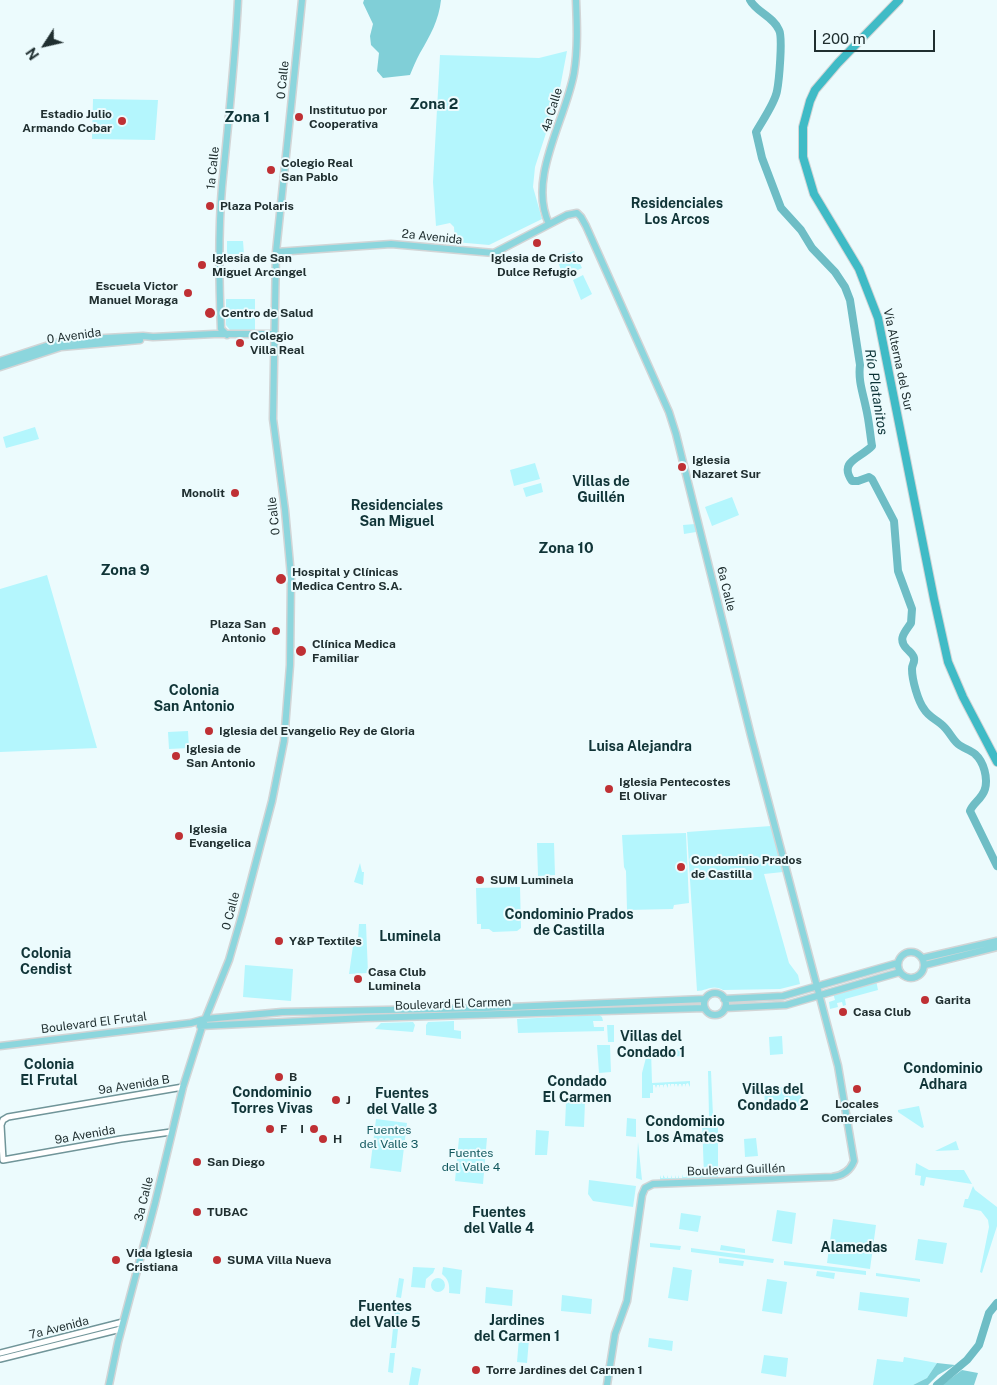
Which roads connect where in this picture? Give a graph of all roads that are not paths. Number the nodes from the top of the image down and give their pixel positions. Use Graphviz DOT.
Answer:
graph roads {
  1 [pos="238,0"];
  2 [pos="302,0"];
  3 [pos="576,0"];
  4 [pos="899,0"];
  5 [pos="905,0"];
  6 [pos="839,64"];
  7 [pos="831,72"];
  8 [pos="576,213"];
  9 [pos="549,224"];
  10 [pos="276,252"];
  11 [pos="221,328"];
  12 [pos="214,334"];
  13 [pos="275,334"];
  14 [pos="227,335"];
  15 [pos="153,337"];
  16 [pos="0,361"];
  17 [pos="0,367"];
  18 [pos="997,753"];
  19 [pos="997,762"];
  20 [pos="997,941"];
  21 [pos="997,947"];
  22 [pos="924,961"];
  23 [pos="898,962"];
  24 [pos="900,972"];
  25 [pos="816,987"];
  26 [pos="819,995"];
  27 [pos="705,999"];
  28 [pos="724,999"];
  29 [pos="705,1008"];
  30 [pos="725,1008"];
  31 [pos="386,1010"];
  32 [pos="527,1010"];
  33 [pos="388,1018"];
  34 [pos="206,1019"];
  35 [pos="191,1023"];
  36 [pos="202,1027"];
  37 [pos="0,1046"];
  38 [pos="183,1087"];
  39 [pos="171,1132"];
  40 [pos="1,1144"];
  41 [pos="122,1326"];
  42 [pos="0,1353"];
  43 [pos="0,1359"];
  44 [pos="109,1385"];
  45 [pos="607,1385"];
  1 -- 11 [label="main road, 1a Calle"];
  2 -- 10 [label="main road, 0 Calle"];
  3 -- 9 [label="main road, 4a Calle"];
  4 -- 6 [label="highway, Vía Alterna del Sur"];
  5 -- 6 [label="highway, Vía Alterna del Sur"];
  6 -- 7 [label="highway, Vía Alterna del Sur"];
  7 -- 18 [label="highway, Vía Alterna del Sur"];
  7 -- 19 [label="highway, Vía Alterna del Sur"];
  8 -- 9 [label="main road, 2a Avenida"];
  8 -- 25 [label="main road, 6a Calle"];
  9 -- 10 [label="main road, 2a Avenida"];
  10 -- 13 [label="main road, 0 Calle"];
  11 -- 12 [label="main road"];
  11 -- 14 [label="main road"];
  12 -- 14 [label="main road, 0 Avenida"];
  12 -- 15 [label="main road, 0 Avenida"];
  13 -- 14 [label="main road, 0 Avenida"];
  13 -- 34 [label="main road, 0 Calle"];
  15 -- 16 [label="main road, 0 Avenida"];
  15 -- 17 [label="main road, 0 Avenida"];
  20 -- 22 [label="main road"];
  21 -- 22 [label="main road"];
  22 -- 23 [label="main road"];
  22 -- 24 [label="main road"];
  23 -- 24 [label="main road"];
  23 -- 25 [label="main road, Boulevard El Carmen"];
  24 -- 26 [label="main road, Boulevard El Carmen"];
  25 -- 26 [label="main road, 6a Calle"];
  25 -- 28 [label="main road, Boulevard El Carmen"];
  26 -- 30 [label="main road, Boulevard El Carmen"];
  26 -- 45 [label="main road, Boulevard Guillén"];
  27 -- 28 [label="main road, Boulevard El Carmen"];
  27 -- 29 [label="main road"];
  27 -- 32 [label="main road, Boulevard El Carmen"];
  28 -- 30 [label="main road"];
  29 -- 30 [label="main road, Boulevard El Carmen"];
  29 -- 32 [label="main road, Boulevard El Carmen"];
  31 -- 32 [label="main road, Boulevard El Carmen"];
  31 -- 33 [label="main road"];
  31 -- 34 [label="main road, Boulevard El Carmen"];
  32 -- 33 [label="main road, Boulevard El Carmen"];
  33 -- 36 [label="main road, Boulevard El Carmen"];
  34 -- 35 [label="main road, Boulevard El Frutal"];
  34 -- 36 [label="main road, 3a Calle"];
  35 -- 36 [label="main road, Boulevard El Frutal"];
  35 -- 37 [label="main road, Boulevard El Frutal"];
  36 -- 38 [label="main road, 3a Calle"];
  38 -- 39 [label="main road, 3a Calle"];
  38 -- 40 [label="street, 9a Avenida B"];
  39 -- 40 [label="street, 9a Avenida"];
  39 -- 41 [label="main road, 3a Calle"];
  41 -- 42 [label="street, 7a Avenida"];
  41 -- 43 [label="street, 7a Avenida"];
  41 -- 44 [label="main road, 3a Calle"];
}
